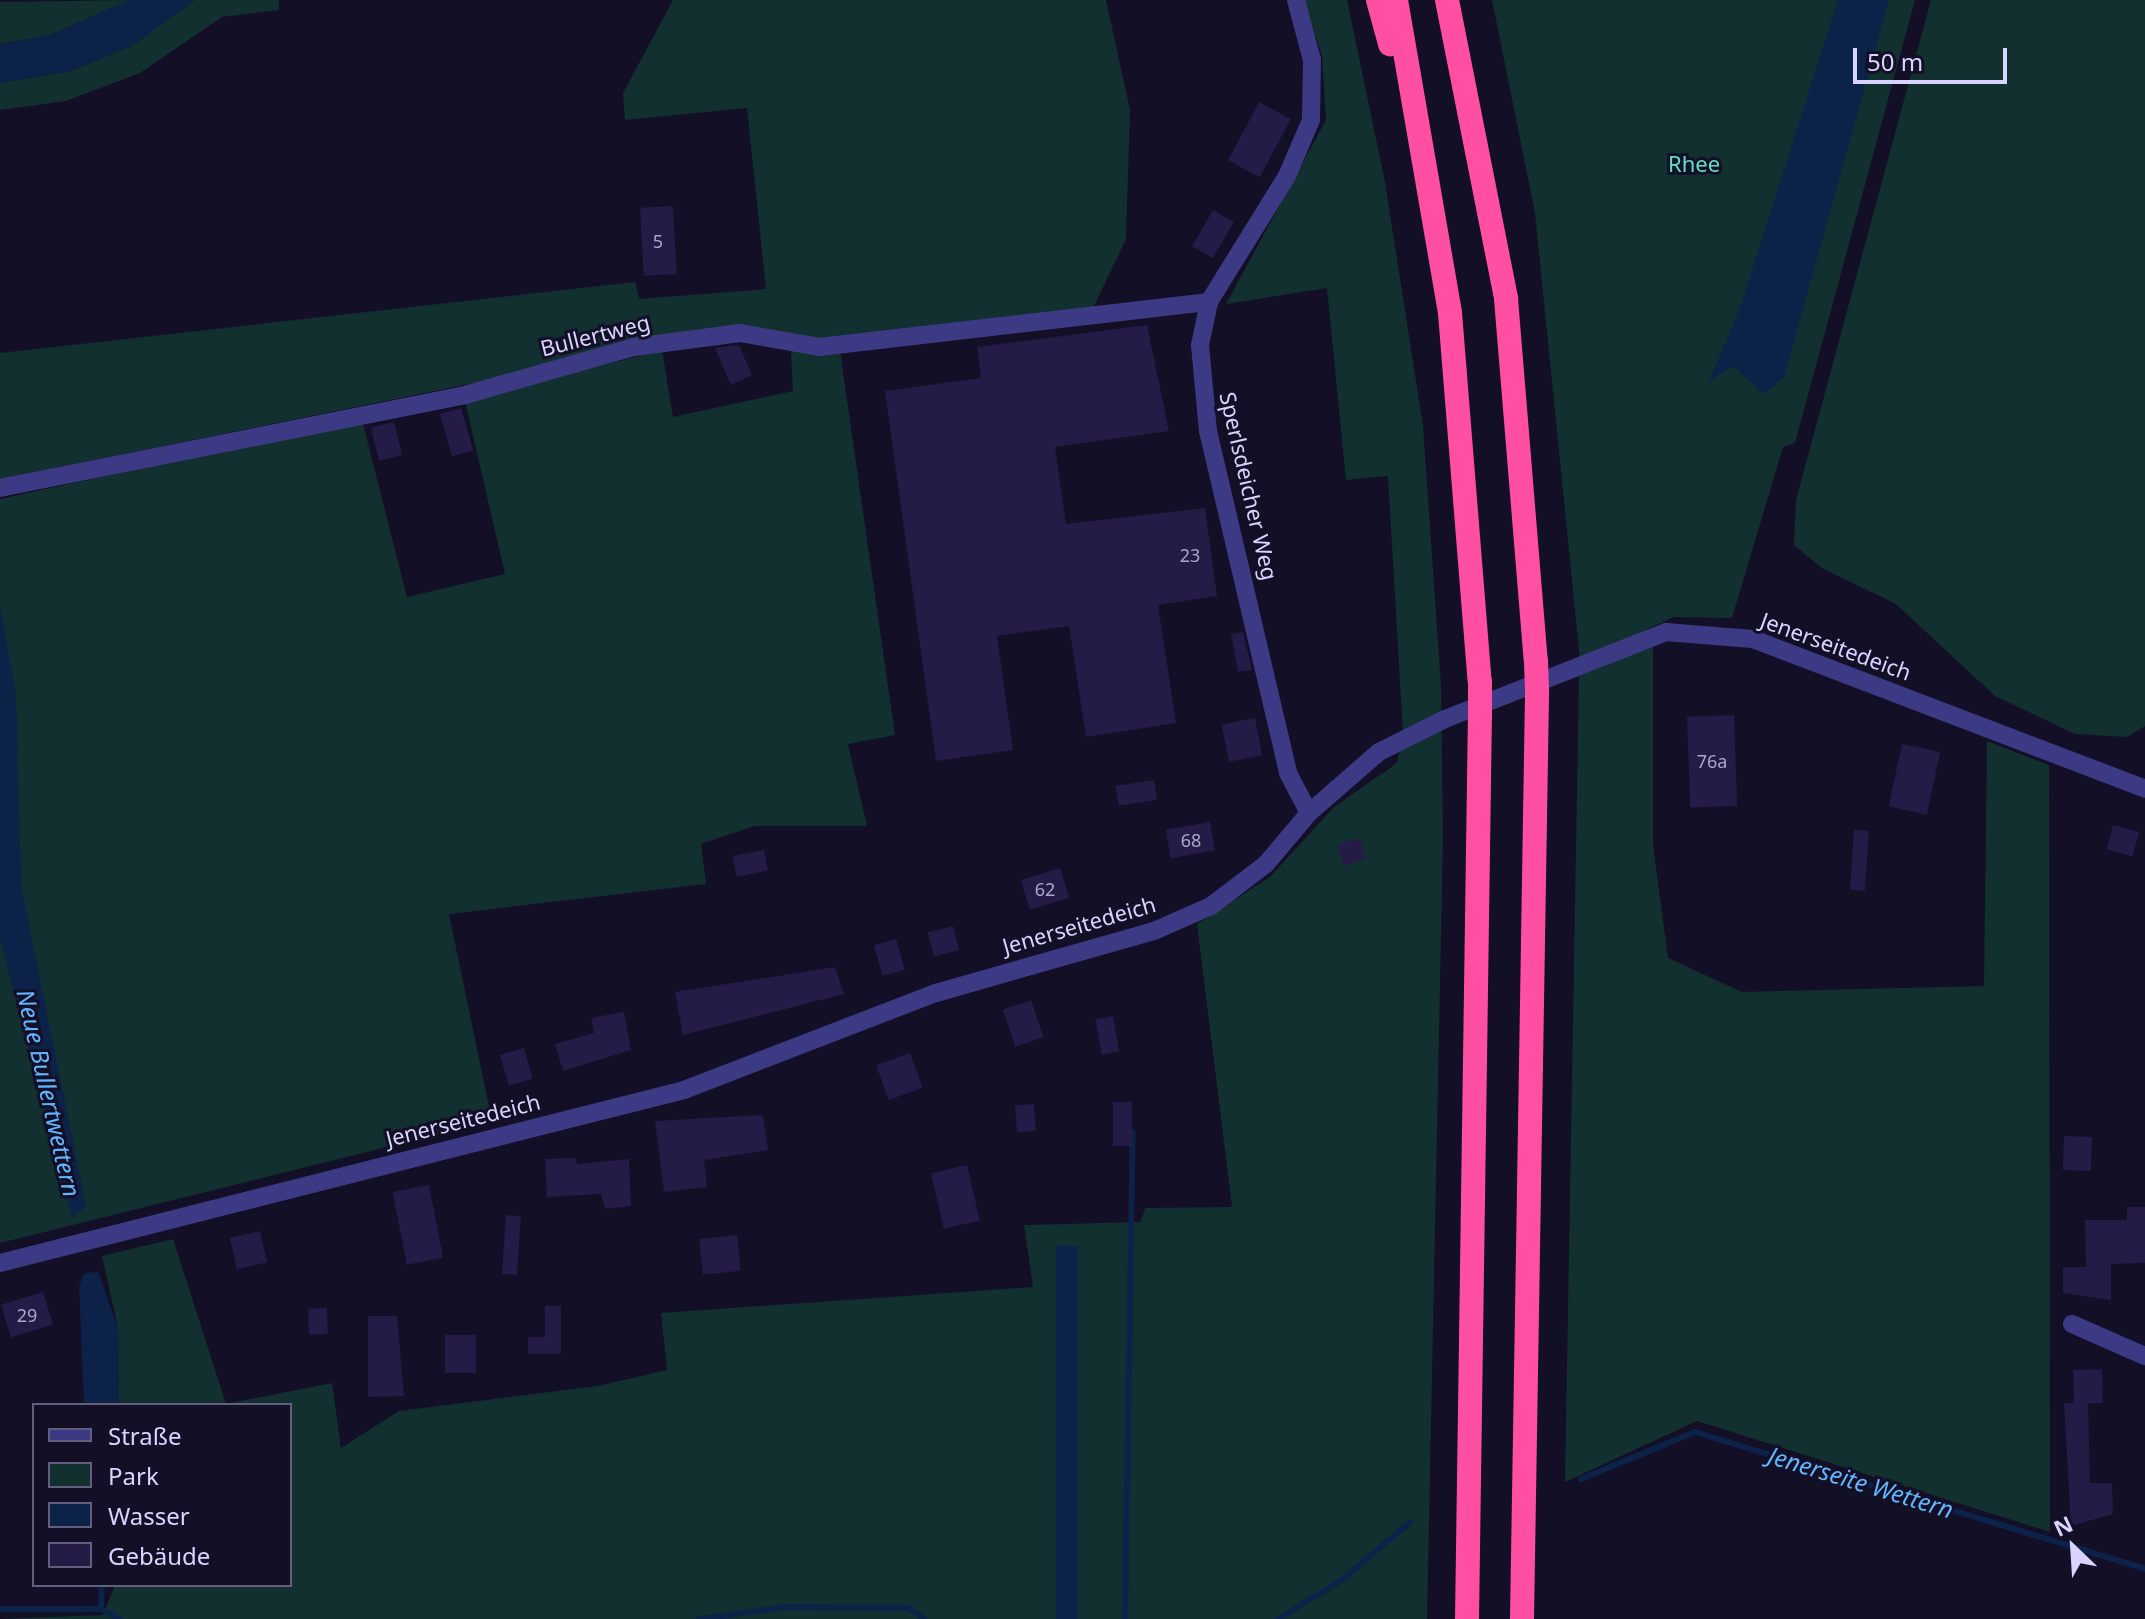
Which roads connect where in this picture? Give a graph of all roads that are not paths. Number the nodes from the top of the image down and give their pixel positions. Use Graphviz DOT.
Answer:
graph roads {
  1 [pos="1296,0"];
  2 [pos="1378,0"];
  3 [pos="1396,0"];
  4 [pos="1447,0"];
  5 [pos="1425,169"];
  6 [pos="1209,302"];
  7 [pos="0,488"];
  8 [pos="2145,789"];
  9 [pos="1309,813"];
  10 [pos="0,1263"];
  11 [pos="2072,1324"];
  12 [pos="2145,1356"];
  13 [pos="1467,1619"];
  14 [pos="1522,1619"];
  1 -- 6 [label="street, Sperlsdeicher Weg"];
  2 -- 5 [label="highway"];
  3 -- 5 [label="highway"];
  4 -- 14 [label="highway, bridge"];
  5 -- 13 [label="highway, bridge"];
  6 -- 7 [label="street, Bullertweg"];
  6 -- 9 [label="street, Sperlsdeicher Weg"];
  8 -- 9 [label="street, Jenerseitedeich"];
  9 -- 10 [label="street, Jenerseitedeich"];
  11 -- 12 [label="street"];
}
